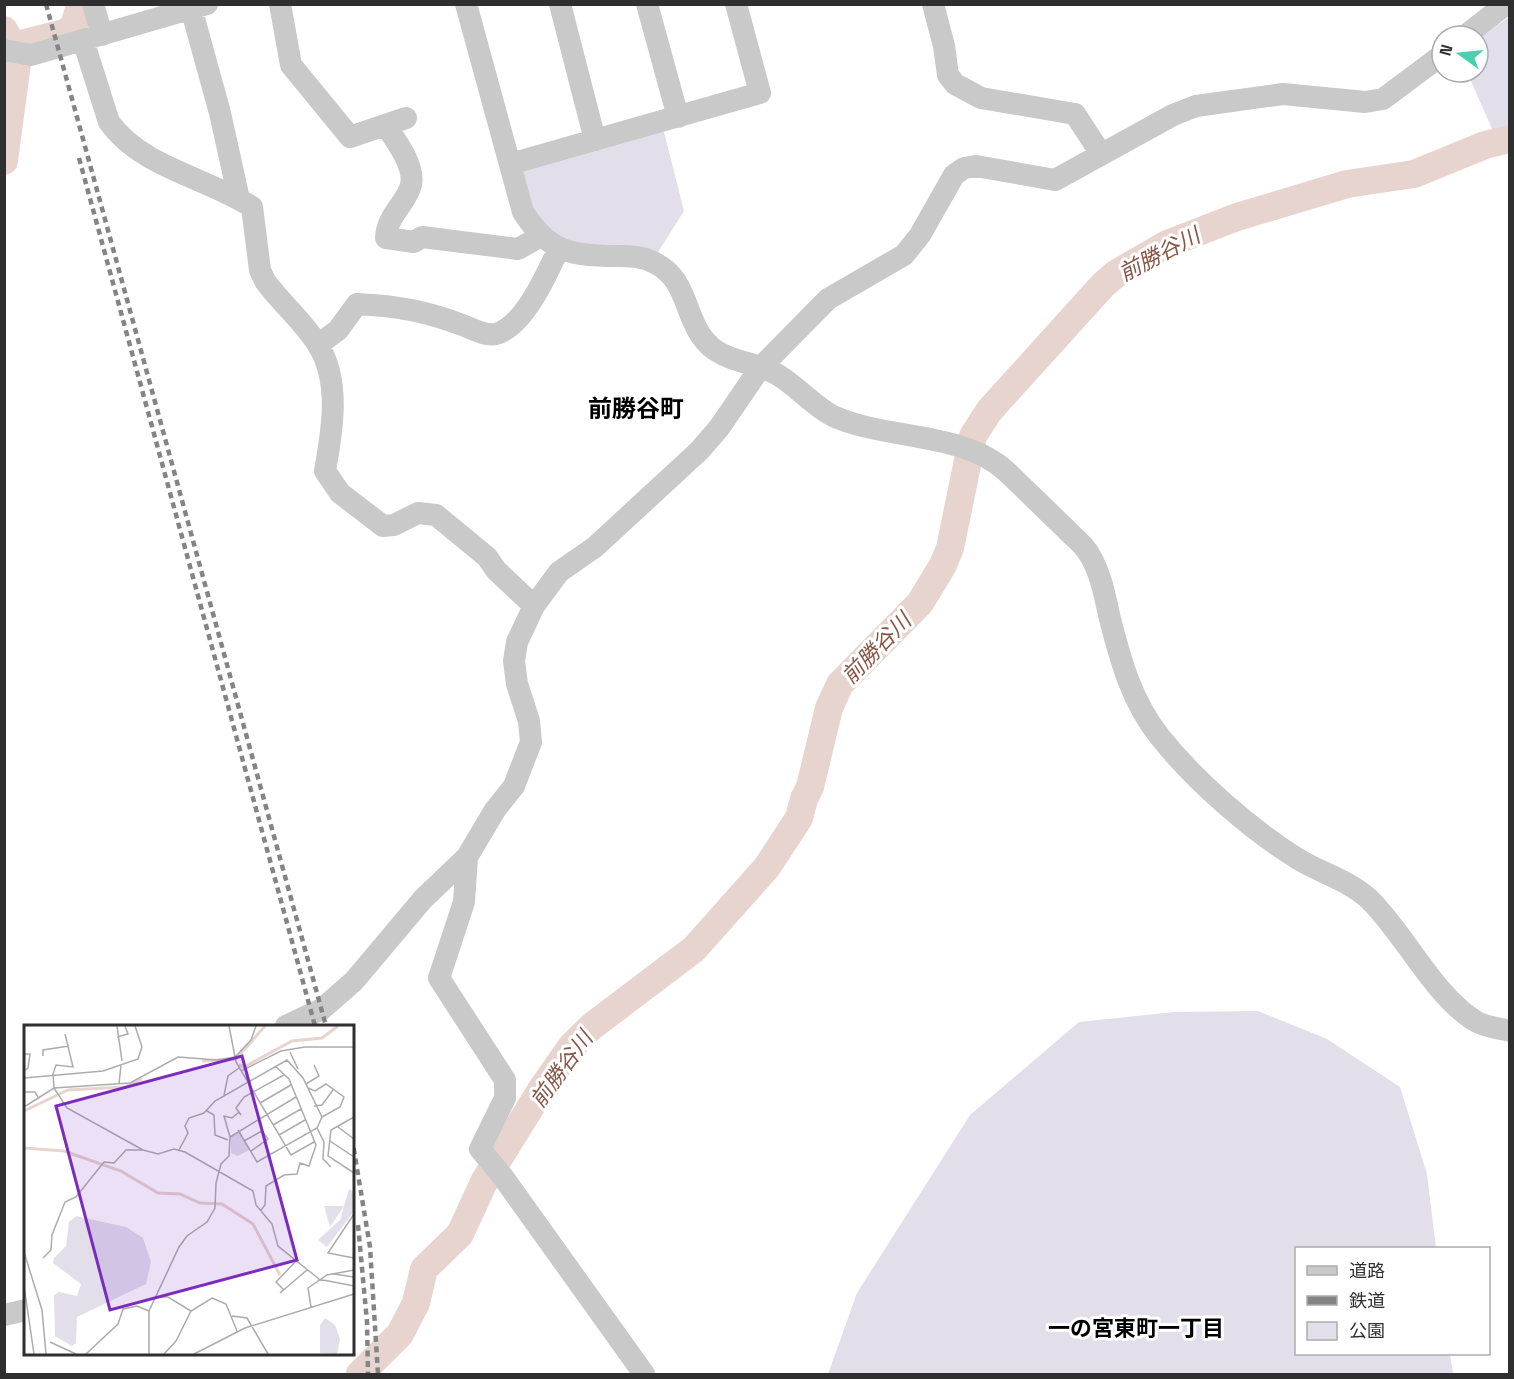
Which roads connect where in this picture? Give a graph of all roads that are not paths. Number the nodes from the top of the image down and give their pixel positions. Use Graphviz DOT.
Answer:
graph roads {
  1 [pos="93,4"];
  2 [pos="280,4"];
  3 [pos="466,4"];
  4 [pos="560,4"];
  5 [pos="647,4"];
  6 [pos="736,4"];
  7 [pos="933,4"];
  8 [pos="1506,4"];
  9 [pos="196,6"];
  10 [pos="1480,24"];
  11 [pos="92,38"];
  12 [pos="4,50"];
  13 [pos="1430,64"];
  14 [pos="678,117"];
  15 [pos="406,118"];
  16 [pos="384,125"];
  17 [pos="595,140"];
  18 [pos="1101,154"];
  19 [pos="510,164"];
  20 [pos="239,199"];
  21 [pos="549,243"];
  22 [pos="318,345"];
  23 [pos="760,368"];
  24 [pos="534,606"];
  25 [pos="467,857"];
  26 [pos="288,1025"];
  27 [pos="1509,1030"];
  28 [pos="24,1310"];
  29 [pos="4,1315"];
  30 [pos="644,1374"];
  1 -- 11 [label="street"];
  2 -- 16 [label="street"];
  3 -- 19 [label="street"];
  4 -- 17 [label="street"];
  5 -- 14 [label="street"];
  6 -- 14 [label="street"];
  7 -- 18 [label="street"];
  8 -- 10 [label="street"];
  9 -- 11 [label="street"];
  9 -- 20 [label="street"];
  11 -- 12 [label="street"];
  11 -- 20 [label="street"];
  13 -- 18 [label="street"];
  14 -- 17 [label="street"];
  15 -- 16 [label="street"];
  16 -- 21 [label="street"];
  17 -- 19 [label="street"];
  18 -- 23 [label="street"];
  19 -- 21 [label="street"];
  20 -- 22 [label="street"];
  21 -- 22 [label="street"];
  21 -- 23 [label="street"];
  22 -- 24 [label="street"];
  23 -- 24 [label="street"];
  23 -- 27 [label="street"];
  24 -- 25 [label="street"];
  25 -- 26 [label="street"];
  25 -- 30 [label="street"];
  28 -- 29 [label="street"];
}
